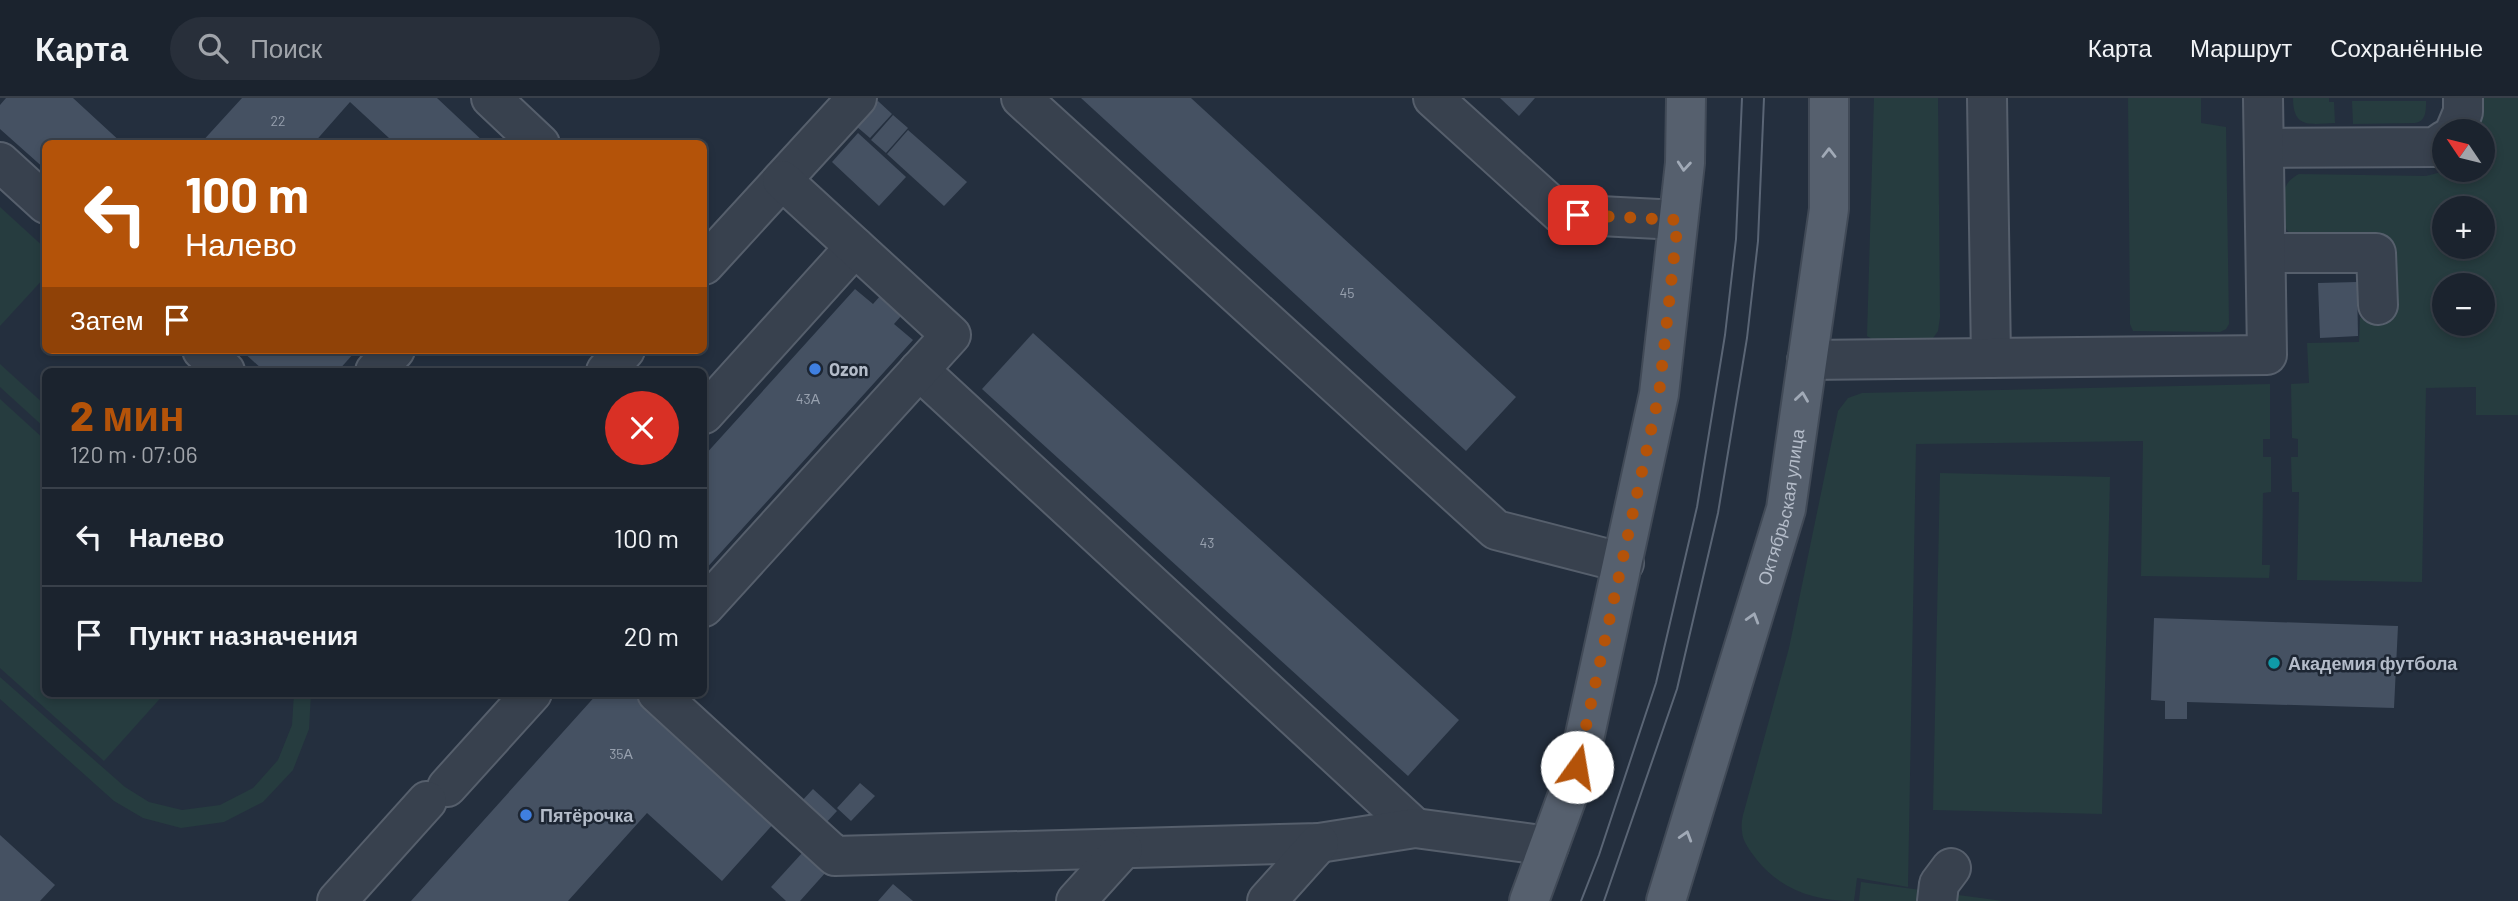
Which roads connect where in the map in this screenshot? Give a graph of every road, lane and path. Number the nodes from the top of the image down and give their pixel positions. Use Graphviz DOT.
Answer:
graph roads {
  1 [pos="491,98"];
  2 [pos="857,98"];
  3 [pos="1021,98"];
  4 [pos="1433,98"];
  5 [pos="1686,98"];
  6 [pos="1829,98"];
  7 [pos="1987,98"];
  8 [pos="2263,98"];
  9 [pos="2463,98"];
  10 [pos="2460,119"];
  11 [pos="536,140"];
  12 [pos="2432,147"];
  13 [pos="2264,148"];
  14 [pos="0,162"];
  15 [pos="782,180"];
  16 [pos="42,200"];
  17 [pos="1678,220"];
  18 [pos="855,247"];
  19 [pos="2266,253"];
  20 [pos="707,262"];
  21 [pos="2378,305"];
  22 [pos="206,354"];
  23 [pos="391,354"];
  24 [pos="621,354"];
  25 [pos="1990,358"];
  26 [pos="1807,360"];
  27 [pos="222,368"];
  28 [pos="378,368"];
  29 [pos="609,368"];
  30 [pos="919,370"];
  31 [pos="707,411"];
  32 [pos="1624,562"];
  33 [pos="707,604"];
  34 [pos="528,697"];
  35 [pos="661,697"];
  36 [pos="1415,828"];
  37 [pos="1319,843"];
  38 [pos="1549,846"];
  39 [pos="1123,849"];
  40 [pos="337,901"];
  41 [pos="1076,901"];
  42 [pos="1267,901"];
  43 [pos="1529,901"];
  44 [pos="1666,901"];
  1 -- 11 [label="lane"];
  2 -- 15 [label="lane"];
  3 -- 32 [label="lane"];
  4 -- 17 [label="lane"];
  5 -- 17 [label="main road, one-way"];
  26 -- 6 [label="main road, Октябрьская улица, one-way"];
  7 -- 25 [label="lane"];
  8 -- 13 [label="lane"];
  9 -- 10 [label="lane"];
  12 -- 13 [label="lane"];
  13 -- 19 [label="lane"];
  14 -- 16 [label="lane"];
  15 -- 18 [label="lane"];
  15 -- 20 [label="lane"];
  17 -- 32 [label="main road"];
  18 -- 30 [label="lane"];
  18 -- 31 [label="lane"];
  19 -- 21 [label="lane"];
  19 -- 25 [label="lane"];
  22 -- 27 [label="lane"];
  23 -- 28 [label="lane"];
  24 -- 29 [label="lane"];
  25 -- 26 [label="lane"];
  44 -- 26 [label="main road, Октябрьская улица, one-way"];
  30 -- 33 [label="lane"];
  30 -- 36 [label="lane"];
  32 -- 38 [label="main road"];
  34 -- 40 [label="lane"];
  35 -- 39 [label="lane"];
  36 -- 37 [label="lane"];
  36 -- 38 [label="lane"];
  37 -- 39 [label="lane"];
  37 -- 42 [label="lane"];
  38 -- 43 [label="main road"];
  39 -- 41 [label="lane"];
}
